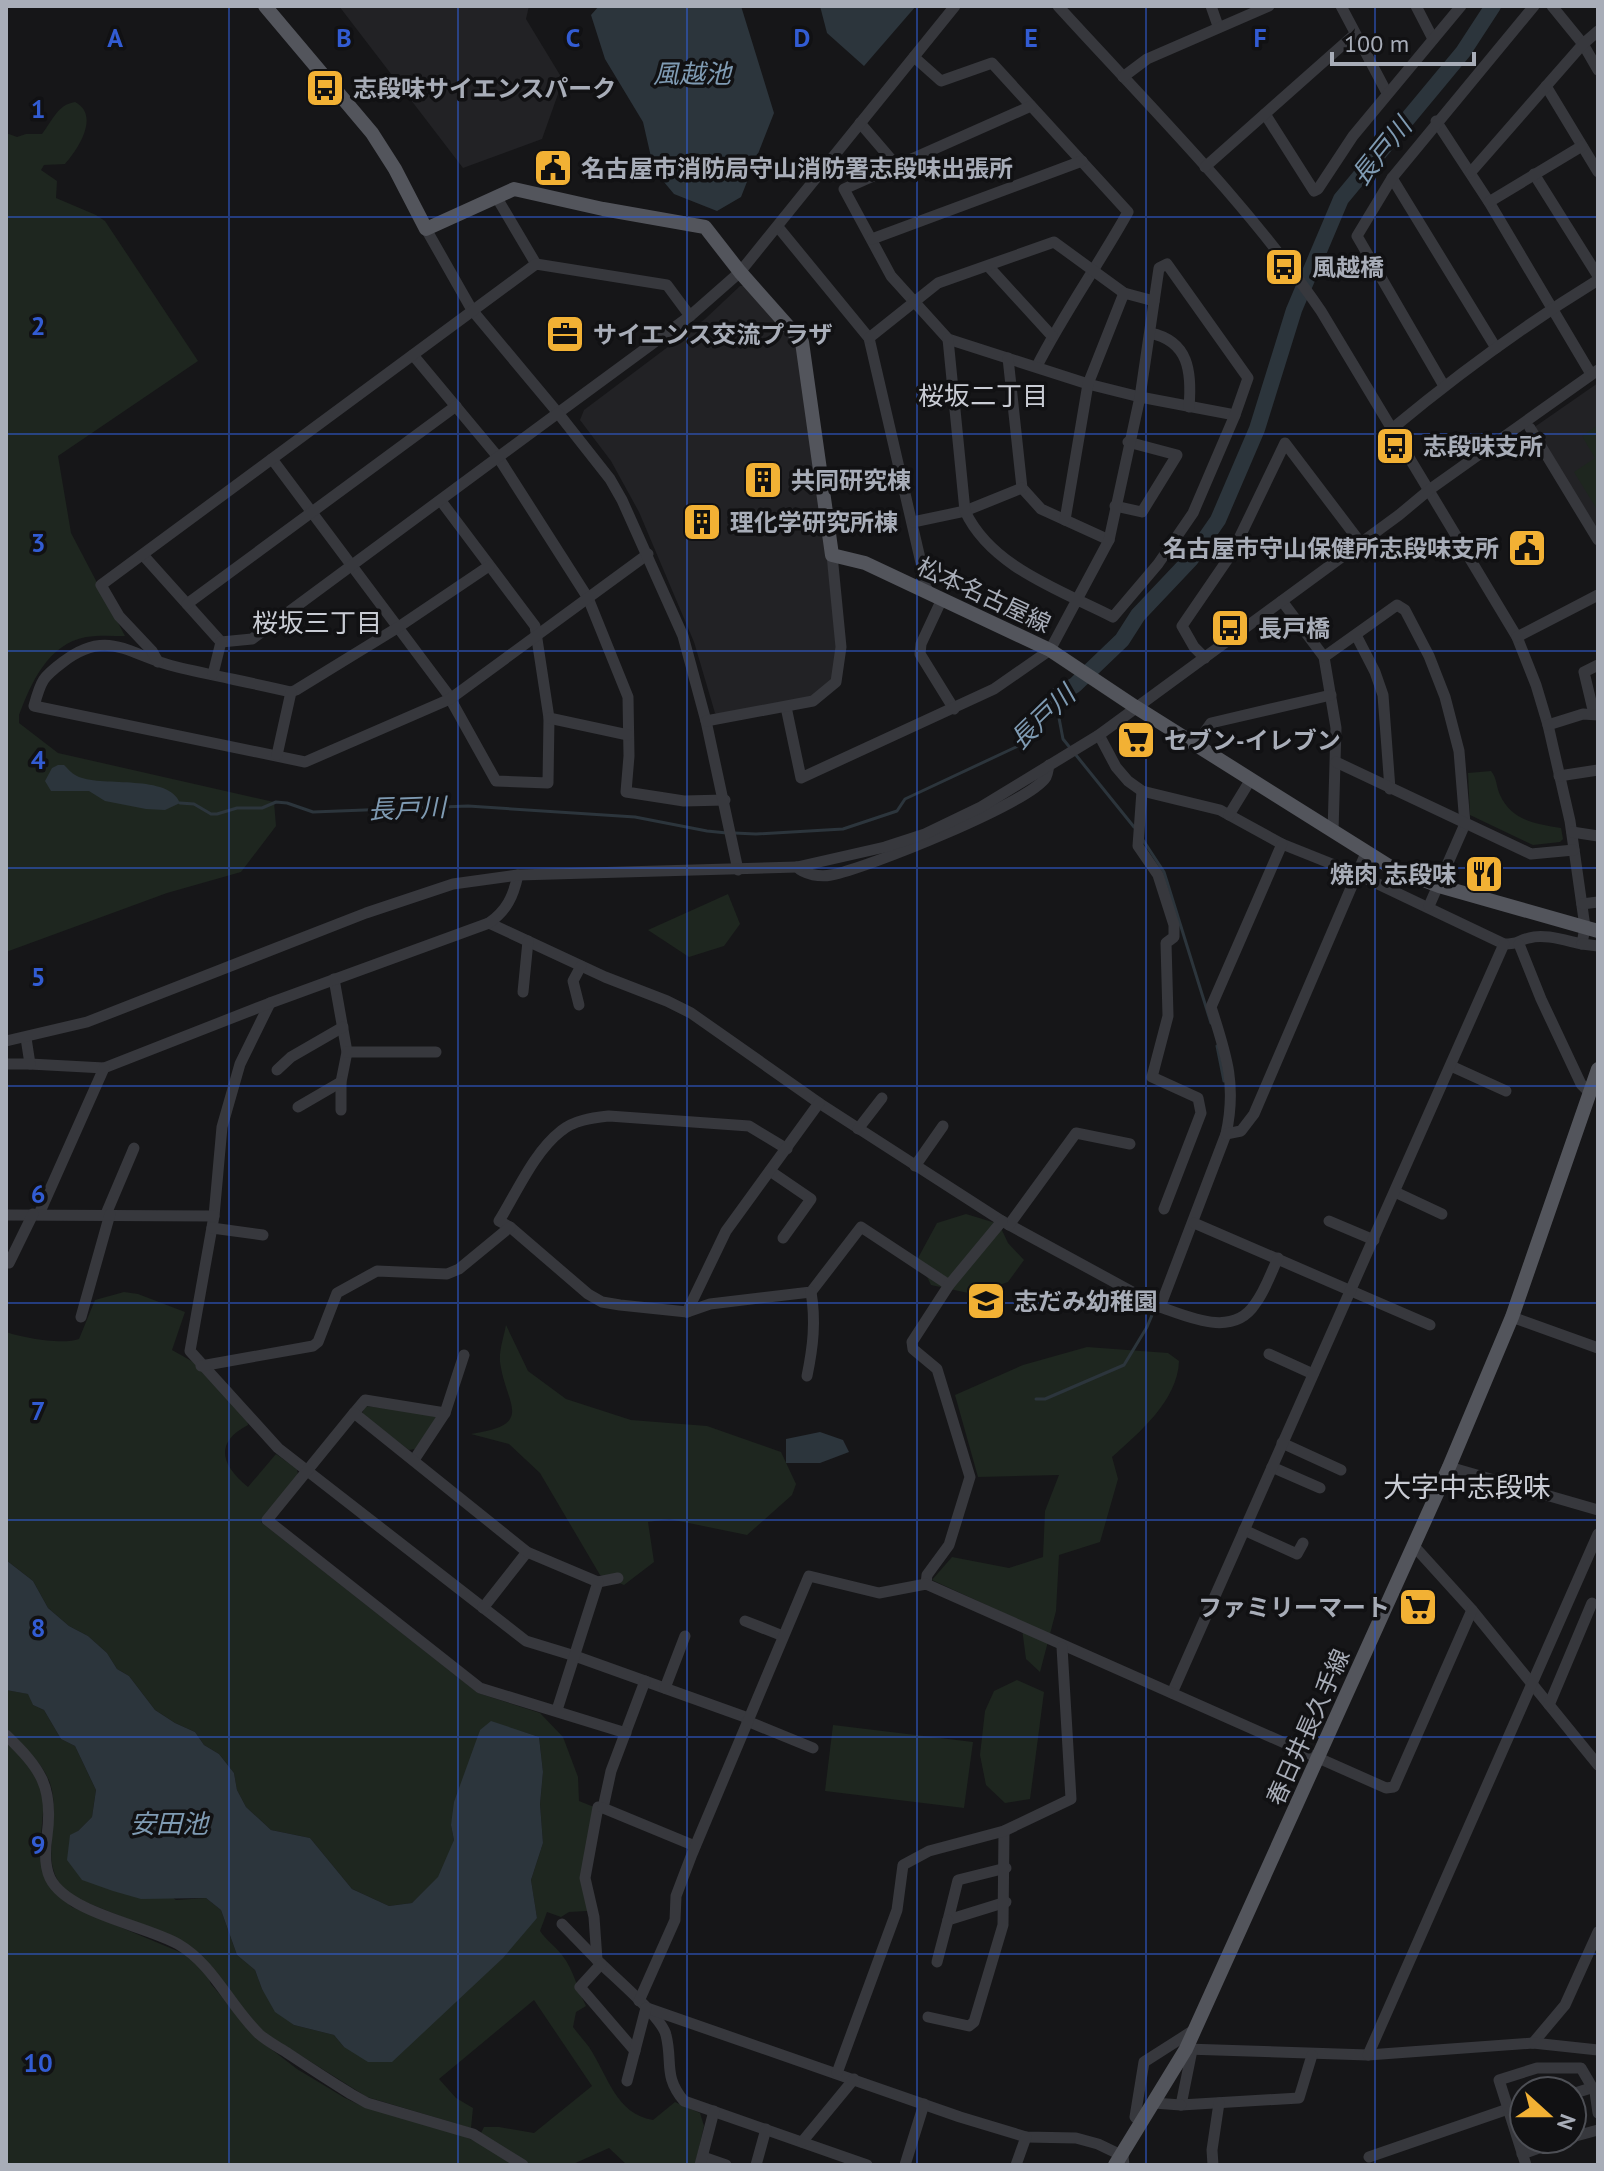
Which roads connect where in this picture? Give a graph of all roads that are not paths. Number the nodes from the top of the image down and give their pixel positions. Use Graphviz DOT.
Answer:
graph roads {
  1 [pos="265,6"];
  2 [pos="955,6"];
  3 [pos="1058,6"];
  4 [pos="1211,6"];
  5 [pos="1269,6"];
  6 [pos="1341,6"];
  7 [pos="1416,6"];
  8 [pos="1461,6"];
  9 [pos="1534,6"];
  10 [pos="1552,6"];
  11 [pos="1218,26"];
  12 [pos="1598,31"];
  13 [pos="1355,34"];
  14 [pos="1433,39"];
  15 [pos="1583,44"];
  16 [pos="914,57"];
  17 [pos="1598,70"];
  18 [pos="1123,77"];
  19 [pos="1546,86"];
  20 [pos="1387,93"];
  21 [pos="1031,106"];
  22 [pos="1265,114"];
  23 [pos="1436,121"];
  24 [pos="860,123"];
  25 [pos="1582,146"];
  26 [pos="1082,161"];
  27 [pos="897,166"];
  28 [pos="1205,167"];
  29 [pos="1471,172"];
  30 [pos="1598,172"];
  31 [pos="1534,174"];
  32 [pos="1392,178"];
  33 [pos="497,198"];
  34 [pos="1489,202"];
  35 [pos="778,227"];
  36 [pos="426,229"];
  37 [pos="872,239"];
  38 [pos="536,264"];
  39 [pos="988,266"];
  40 [pos="740,272"];
  41 [pos="1094,272"];
  42 [pos="1598,278"];
  43 [pos="1124,293"];
  44 [pos="913,301"];
  45 [pos="1154,301"];
  46 [pos="1551,309"];
  47 [pos="472,310"];
  48 [pos="690,316"];
  49 [pos="1150,333"];
  50 [pos="1052,336"];
  51 [pos="869,338"];
  52 [pos="948,339"];
  53 [pos="1496,348"];
  54 [pos="413,355"];
  55 [pos="1008,358"];
  56 [pos="1037,366"];
  57 [pos="1594,372"];
  58 [pos="1088,384"];
  59 [pos="1444,386"];
  60 [pos="1140,397"];
  61 [pos="456,406"];
  62 [pos="1189,407"];
  63 [pos="558,413"];
  64 [pos="1235,415"];
  65 [pos="1393,428"];
  66 [pos="1530,428"];
  67 [pos="1128,442"];
  68 [pos="498,457"];
  69 [pos="272,459"];
  70 [pos="1022,488"];
  71 [pos="1429,490"];
  72 [pos="441,501"];
  73 [pos="1115,506"];
  74 [pos="965,511"];
  75 [pos="313,512"];
  76 [pos="1065,520"];
  77 [pos="913,522"];
  78 [pos="1109,540"];
  79 [pos="1598,540"];
  80 [pos="1360,542"];
  81 [pos="648,554"];
  82 [pos="143,555"];
  83 [pos="832,555"];
  84 [pos="352,566"];
  85 [pos="489,566"];
  86 [pos="1598,595"];
  87 [pos="935,596"];
  88 [pos="588,598"];
  89 [pos="1078,599"];
  90 [pos="1282,601"];
  91 [pos="187,604"];
  92 [pos="397,628"];
  93 [pos="1356,635"];
  94 [pos="538,636"];
  95 [pos="1517,637"];
  96 [pos="221,642"];
  97 [pos="1050,650"];
  98 [pos="1324,657"];
  99 [pos="1205,658"];
  100 [pos="158,662"];
  101 [pos="1598,665"];
  102 [pos="213,674"];
  103 [pos="291,692"];
  104 [pos="1331,695"];
  105 [pos="450,699"];
  106 [pos="1134,706"];
  107 [pos="786,707"];
  108 [pos="954,709"];
  109 [pos="1596,714"];
  110 [pos="549,718"];
  111 [pos="706,721"];
  112 [pos="1548,725"];
  113 [pos="628,735"];
  114 [pos="1099,735"];
  115 [pos="1197,743"];
  116 [pos="277,755"];
  117 [pos="1336,762"];
  118 [pos="1598,770"];
  119 [pos="1559,776"];
  120 [pos="1251,779"];
  121 [pos="1390,789"];
  122 [pos="1142,791"];
  123 [pos="725,800"];
  124 [pos="1229,815"];
  125 [pos="1465,824"];
  126 [pos="1333,832"];
  127 [pos="1572,832"];
  128 [pos="1598,836"];
  129 [pos="1282,844"];
  130 [pos="1574,850"];
  131 [pos="1366,853"];
  132 [pos="738,870"];
  133 [pos="1357,874"];
  134 [pos="518,875"];
  135 [pos="1439,886"];
  136 [pos="1598,902"];
  137 [pos="1582,904"];
  138 [pos="1429,906"];
  139 [pos="489,923"];
  140 [pos="1592,929"];
  141 [pos="528,941"];
  142 [pos="1504,944"];
  143 [pos="1519,944"];
  144 [pos="1582,944"];
  145 [pos="1598,946"];
  146 [pos="581,966"];
  147 [pos="334,979"];
  148 [pos="523,992"];
  149 [pos="270,1003"];
  150 [pos="579,1005"];
  151 [pos="343,1027"];
  152 [pos="26,1038"];
  153 [pos="6,1041"];
  154 [pos="347,1052"];
  155 [pos="436,1052"];
  156 [pos="6,1064"];
  157 [pos="30,1064"];
  158 [pos="1451,1066"];
  159 [pos="104,1068"];
  160 [pos="1598,1069"];
  161 [pos="277,1070"];
  162 [pos="341,1082"];
  163 [pos="1506,1091"];
  164 [pos="1589,1092"];
  165 [pos="882,1098"];
  166 [pos="819,1103"];
  167 [pos="298,1107"];
  168 [pos="341,1110"];
  169 [pos="943,1126"];
  170 [pos="858,1129"];
  171 [pos="1226,1134"];
  172 [pos="1130,1144"];
  173 [pos="134,1148"];
  174 [pos="787,1149"];
  175 [pos="915,1166"];
  176 [pos="770,1171"];
  177 [pos="1395,1192"];
  178 [pos="1164,1209"];
  179 [pos="36,1214"];
  180 [pos="108,1214"];
  181 [pos="1442,1214"];
  182 [pos="6,1215"];
  183 [pos="1329,1221"];
  184 [pos="213,1222"];
  185 [pos="1005,1223"];
  186 [pos="1194,1223"];
  187 [pos="510,1227"];
  188 [pos="263,1235"];
  189 [pos="783,1238"];
  190 [pos="1374,1240"];
  191 [pos="1278,1258"];
  192 [pos="9,1263"];
  193 [pos="949,1285"];
  194 [pos="1351,1291"];
  195 [pos="811,1292"];
  196 [pos="1156,1304"];
  197 [pos="687,1312"];
  198 [pos="81,1317"];
  199 [pos="1512,1317"];
  200 [pos="1430,1325"];
  201 [pos="1598,1348"];
  202 [pos="1269,1354"];
  203 [pos="464,1355"];
  204 [pos="201,1366"];
  205 [pos="1313,1374"];
  206 [pos="807,1376"];
  207 [pos="354,1413"];
  208 [pos="445,1413"];
  209 [pos="1282,1443"];
  210 [pos="414,1460"];
  211 [pos="1272,1467"];
  212 [pos="1449,1467"];
  213 [pos="1341,1470"];
  214 [pos="307,1472"];
  215 [pos="1320,1488"];
  216 [pos="1598,1510"];
  217 [pos="1244,1530"];
  218 [pos="1598,1534"];
  219 [pos="1303,1543"];
  220 [pos="1413,1545"];
  221 [pos="527,1552"];
  222 [pos="618,1578"];
  223 [pos="598,1582"];
  224 [pos="926,1584"];
  225 [pos="1592,1603"];
  226 [pos="483,1608"];
  227 [pos="1472,1610"];
  228 [pos="745,1621"];
  229 [pos="685,1636"];
  230 [pos="783,1636"];
  231 [pos="1062,1647"];
  232 [pos="575,1656"];
  233 [pos="645,1681"];
  234 [pos="1532,1685"];
  235 [pos="665,1688"];
  236 [pos="1172,1693"];
  237 [pos="1549,1705"];
  238 [pos="557,1710"];
  239 [pos="747,1720"];
  240 [pos="626,1733"];
  241 [pos="6,1735"];
  242 [pos="813,1748"];
  243 [pos="1319,1758"];
  244 [pos="1598,1765"];
  245 [pos="603,1808"];
  246 [pos="1004,1831"];
  247 [pos="695,1846"];
  248 [pos="1006,1868"];
  249 [pos="1006,1902"];
  250 [pos="948,1920"];
  251 [pos="562,1924"];
  252 [pos="1598,1932"];
  253 [pos="599,1962"];
  254 [pos="937,1962"];
  255 [pos="643,2004"];
  256 [pos="928,2017"];
  257 [pos="1195,2029"];
  258 [pos="1533,2043"];
  259 [pos="1189,2050"];
  260 [pos="1598,2050"];
  261 [pos="635,2051"];
  262 [pos="1312,2055"];
  263 [pos="1368,2055"];
  264 [pos="837,2073"];
  265 [pos="1510,2075"];
  266 [pos="1584,2075"];
  267 [pos="1508,2076"];
  268 [pos="854,2079"];
  269 [pos="627,2081"];
  270 [pos="1588,2082"];
  271 [pos="1591,2088"];
  272 [pos="1588,2089"];
  273 [pos="1154,2103"];
  274 [pos="1219,2103"];
  275 [pos="924,2104"];
  276 [pos="1181,2105"];
  277 [pos="1508,2106"];
  278 [pos="714,2111"];
  279 [pos="1508,2113"];
  280 [pos="1598,2113"];
  281 [pos="1142,2123"];
  282 [pos="766,2129"];
  283 [pos="1026,2137"];
  284 [pos="802,2142"];
  285 [pos="1369,2157"];
  286 [pos="702,2161"];
  287 [pos="851,2162"];
  288 [pos="1121,2162"];
  289 [pos="523,2165"];
  290 [pos="726,2165"];
  291 [pos="756,2165"];
  292 [pos="867,2165"];
  293 [pos="905,2165"];
  294 [pos="1016,2165"];
  295 [pos="1213,2165"];
  1 -- 36 [label="main road"];
  2 -- 16 [label="street"];
  3 -- 18 [label="street"];
  4 -- 11 [label="street"];
  5 -- 11 [label="street"];
  6 -- 13 [label="street"];
  7 -- 14 [label="street"];
  8 -- 14 [label="street"];
  9 -- 23 [label="street"];
  10 -- 15 [label="street"];
  11 -- 18 [label="street"];
  12 -- 15 [label="street"];
  13 -- 20 [label="street"];
  13 -- 22 [label="street"];
  14 -- 20 [label="street"];
  15 -- 17 [label="street"];
  15 -- 19 [label="street"];
  16 -- 21 [label="street"];
  16 -- 24 [label="street"];
  18 -- 28 [label="street"];
  19 -- 25 [label="street"];
  19 -- 29 [label="street"];
  20 -- 22 [label="street"];
  21 -- 26 [label="street"];
  21 -- 27 [label="street"];
  22 -- 28 [label="street"];
  23 -- 29 [label="street"];
  23 -- 32 [label="street"];
  24 -- 27 [label="street"];
  24 -- 35 [label="street"];
  25 -- 30 [label="street"];
  25 -- 31 [label="street"];
  26 -- 37 [label="street"];
  26 -- 41 [label="street"];
  27 -- 37 [label="street"];
  28 -- 65 [label="street"];
  29 -- 34 [label="street"];
  31 -- 34 [label="street"];
  31 -- 42 [label="street"];
  32 -- 53 [label="street"];
  32 -- 59 [label="street"];
  33 -- 36 [label="main road"];
  33 -- 38 [label="street"];
  33 -- 40 [label="main road"];
  34 -- 46 [label="street"];
  35 -- 40 [label="street"];
  35 -- 51 [label="street"];
  36 -- 47 [label="street"];
  37 -- 44 [label="street"];
  38 -- 47 [label="street"];
  38 -- 48 [label="street"];
  39 -- 41 [label="street"];
  39 -- 44 [label="street"];
  39 -- 50 [label="street"];
  40 -- 48 [label="street"];
  40 -- 83 [label="main road"];
  41 -- 43 [label="street"];
  41 -- 50 [label="street"];
  42 -- 46 [label="street"];
  43 -- 45 [label="street"];
  43 -- 58 [label="street"];
  44 -- 51 [label="street"];
  44 -- 52 [label="street"];
  45 -- 49 [label="street"];
  45 -- 64 [label="street"];
  46 -- 53 [label="street"];
  46 -- 57 [label="street"];
  47 -- 54 [label="street"];
  47 -- 63 [label="street"];
  48 -- 63 [label="street"];
  49 -- 60 [label="street"];
  49 -- 62 [label="street"];
  50 -- 56 [label="street"];
  51 -- 77 [label="street"];
  52 -- 55 [label="street"];
  52 -- 74 [label="street"];
  53 -- 59 [label="street"];
  54 -- 61 [label="street"];
  54 -- 69 [label="street"];
  55 -- 56 [label="street"];
  55 -- 70 [label="street"];
  56 -- 58 [label="street"];
  57 -- 71 [label="street"];
  58 -- 60 [label="street"];
  58 -- 76 [label="street"];
  59 -- 65 [label="street"];
  60 -- 62 [label="street"];
  60 -- 67 [label="street"];
  61 -- 68 [label="street"];
  61 -- 75 [label="street"];
  62 -- 64 [label="street"];
  63 -- 68 [label="street"];
  63 -- 81 [label="street"];
  64 -- 89 [label="street"];
  65 -- 71 [label="street"];
  66 -- 79 [label="street"];
  67 -- 73 [label="street"];
  67 -- 73 [label="street"];
  68 -- 72 [label="street"];
  68 -- 88 [label="street"];
  69 -- 75 [label="street"];
  69 -- 82 [label="street"];
  70 -- 74 [label="street"];
  70 -- 76 [label="street"];
  71 -- 80 [label="street"];
  71 -- 95 [label="street"];
  72 -- 84 [label="street"];
  72 -- 85 [label="street"];
  73 -- 78 [label="street"];
  74 -- 77 [label="street"];
  74 -- 89 [label="street"];
  75 -- 84 [label="street"];
  75 -- 91 [label="street"];
  76 -- 78 [label="street"];
  77 -- 87 [label="street"];
  78 -- 89 [label="street"];
  80 -- 90 [label="street"];
  80 -- 99 [label="street"];
  81 -- 88 [label="street"];
  81 -- 111 [label="street"];
  82 -- 91 [label="street"];
  82 -- 100 [label="street"];
  83 -- 87 [label="main road, 松本名古屋線"];
  83 -- 107 [label="street"];
  84 -- 92 [label="street"];
  84 -- 96 [label="street"];
  85 -- 92 [label="street"];
  85 -- 94 [label="street"];
  86 -- 95 [label="street"];
  87 -- 97 [label="main road, 松本名古屋線"];
  87 -- 108 [label="street"];
  88 -- 94 [label="street"];
  88 -- 113 [label="street"];
  89 -- 97 [label="street"];
  90 -- 98 [label="street"];
  90 -- 99 [label="street"];
  91 -- 96 [label="street"];
  92 -- 103 [label="street"];
  92 -- 105 [label="street"];
  93 -- 98 [label="street"];
  93 -- 121 [label="street"];
  93 -- 125 [label="street"];
  94 -- 105 [label="street"];
  94 -- 110 [label="street"];
  95 -- 112 [label="street"];
  96 -- 102 [label="street"];
  97 -- 106 [label="main road, 松本名古屋線"];
  97 -- 108 [label="street"];
  98 -- 104 [label="street"];
  99 -- 106 [label="street"];
  100 -- 102 [label="street"];
  100 -- 116 [label="street"];
  101 -- 109 [label="street"];
  102 -- 103 [label="street"];
  103 -- 116 [label="street"];
  104 -- 115 [label="street"];
  104 -- 117 [label="street"];
  105 -- 110 [label="street"];
  105 -- 116 [label="street"];
  106 -- 114 [label="street"];
  106 -- 115 [label="main road, 松本名古屋線"];
  107 -- 108 [label="street"];
  107 -- 111 [label="street"];
  109 -- 112 [label="street"];
  110 -- 113 [label="street"];
  111 -- 123 [label="street"];
  112 -- 119 [label="street"];
  113 -- 123 [label="street"];
  114 -- 122 [label="street"];
  114 -- 132 [label="street"];
  115 -- 120 [label="main road, 松本名古屋線"];
  117 -- 121 [label="street"];
  117 -- 126 [label="street"];
  118 -- 119 [label="street"];
  119 -- 127 [label="street"];
  120 -- 124 [label="street"];
  120 -- 126 [label="main road, 松本名古屋線"];
  121 -- 125 [label="street"];
  122 -- 124 [label="street"];
  122 -- 178 [label="street"];
  123 -- 132 [label="street"];
  124 -- 129 [label="street"];
  125 -- 130 [label="street"];
  125 -- 135 [label="street"];
  126 -- 131 [label="main road, 松本名古屋線"];
  127 -- 128 [label="street"];
  127 -- 130 [label="street"];
  129 -- 133 [label="street"];
  129 -- 171 [label="street"];
  130 -- 137 [label="street"];
  131 -- 133 [label="street"];
  131 -- 135 [label="main road, 松本名古屋線"];
  132 -- 134 [label="street"];
  133 -- 138 [label="street"];
  133 -- 171 [label="street"];
  134 -- 139 [label="street"];
  134 -- 152 [label="street"];
  135 -- 138 [label="street"];
  135 -- 140 [label="main road, 松本名古屋線"];
  136 -- 137 [label="street"];
  137 -- 140 [label="street"];
  138 -- 142 [label="street"];
  139 -- 141 [label="street"];
  139 -- 147 [label="street"];
  140 -- 144 [label="street"];
  141 -- 146 [label="street"];
  141 -- 148 [label="street"];
  142 -- 143 [label="street"];
  142 -- 158 [label="street"];
  143 -- 144 [label="street"];
  143 -- 164 [label="street"];
  144 -- 145 [label="street"];
  146 -- 150 [label="street"];
  146 -- 166 [label="street"];
  147 -- 149 [label="street"];
  147 -- 151 [label="street"];
  149 -- 159 [label="street"];
  149 -- 184 [label="street"];
  151 -- 154 [label="street"];
  151 -- 161 [label="street"];
  152 -- 153 [label="street"];
  152 -- 157 [label="street"];
  154 -- 155 [label="street"];
  154 -- 162 [label="street"];
  156 -- 157 [label="street"];
  157 -- 159 [label="street"];
  158 -- 163 [label="street"];
  158 -- 177 [label="street"];
  159 -- 179 [label="street"];
  160 -- 164 [label="main road, 春日井長久手線"];
  162 -- 167 [label="street"];
  162 -- 168 [label="street"];
  164 -- 199 [label="main road, 春日井長久手線"];
  165 -- 170 [label="street"];
  166 -- 170 [label="street"];
  166 -- 174 [label="street"];
  169 -- 175 [label="street"];
  170 -- 175 [label="street"];
  171 -- 186 [label="street"];
  172 -- 185 [label="street"];
  173 -- 180 [label="street"];
  174 -- 176 [label="street"];
  174 -- 187 [label="street"];
  175 -- 185 [label="street"];
  176 -- 189 [label="street"];
  176 -- 197 [label="street"];
  177 -- 181 [label="street"];
  177 -- 190 [label="street"];
  179 -- 180 [label="street"];
  179 -- 182 [label="street"];
  179 -- 192 [label="street"];
  180 -- 184 [label="street"];
  180 -- 198 [label="street"];
  183 -- 190 [label="street"];
  184 -- 188 [label="street"];
  184 -- 204 [label="street"];
  185 -- 193 [label="street"];
  185 -- 196 [label="street"];
  186 -- 191 [label="street"];
  186 -- 196 [label="street"];
  187 -- 197 [label="street"];
  187 -- 204 [label="street"];
  190 -- 194 [label="street"];
  191 -- 194 [label="street"];
  191 -- 196 [label="street"];
  193 -- 195 [label="street"];
  193 -- 224 [label="street"];
  194 -- 200 [label="street"];
  194 -- 205 [label="street"];
  195 -- 197 [label="street"];
  195 -- 206 [label="street"];
  199 -- 201 [label="street"];
  199 -- 212 [label="main road, 春日井長久手線"];
  202 -- 205 [label="street"];
  203 -- 208 [label="street"];
  204 -- 214 [label="street"];
  205 -- 209 [label="street"];
  207 -- 208 [label="street"];
  207 -- 210 [label="street"];
  207 -- 214 [label="street"];
  208 -- 210 [label="street"];
  209 -- 211 [label="street"];
  209 -- 213 [label="street"];
  210 -- 221 [label="street"];
  211 -- 215 [label="street"];
  211 -- 217 [label="street"];
  212 -- 216 [label="street"];
  212 -- 220 [label="main road, 春日井長久手線"];
  214 -- 226 [label="street"];
  214 -- 238 [label="street"];
  217 -- 219 [label="street"];
  217 -- 236 [label="street"];
  218 -- 234 [label="street"];
  220 -- 227 [label="street"];
  220 -- 243 [label="main road, 春日井長久手線"];
  221 -- 223 [label="street"];
  221 -- 226 [label="street"];
  222 -- 223 [label="street"];
  223 -- 232 [label="street"];
  224 -- 230 [label="street"];
  224 -- 231 [label="street"];
  225 -- 237 [label="street"];
  226 -- 232 [label="street"];
  227 -- 234 [label="street"];
  227 -- 243 [label="street"];
  228 -- 230 [label="street"];
  229 -- 235 [label="street"];
  230 -- 239 [label="street"];
  231 -- 236 [label="street"];
  231 -- 246 [label="street"];
  232 -- 233 [label="street"];
  232 -- 238 [label="street"];
  233 -- 235 [label="street"];
  233 -- 240 [label="street"];
  234 -- 237 [label="street"];
  234 -- 263 [label="street"];
  235 -- 239 [label="street"];
  236 -- 243 [label="street"];
  237 -- 244 [label="street"];
  238 -- 240 [label="street"];
  239 -- 242 [label="street"];
  239 -- 247 [label="street"];
  240 -- 245 [label="street"];
  241 -- 289 [label="street"];
  243 -- 257 [label="main road, 春日井長久手線"];
  245 -- 247 [label="street"];
  245 -- 253 [label="street"];
  246 -- 248 [label="street"];
  246 -- 264 [label="street"];
  247 -- 255 [label="street"];
  248 -- 249 [label="street"];
  248 -- 250 [label="street"];
  249 -- 250 [label="street"];
  249 -- 256 [label="street"];
  250 -- 254 [label="street"];
  251 -- 253 [label="street"];
  252 -- 258 [label="street"];
  253 -- 255 [label="street"];
  253 -- 261 [label="street"];
  255 -- 261 [label="street"];
  255 -- 264 [label="street"];
  255 -- 278 [label="street"];
  257 -- 259 [label="main road, 春日井長久手線"];
  257 -- 281 [label="street"];
  258 -- 260 [label="street"];
  258 -- 263 [label="street"];
  259 -- 262 [label="street"];
  259 -- 273 [label="main road, 春日井長久手線"];
  259 -- 276 [label="street"];
  261 -- 269 [label="street"];
  262 -- 263 [label="street"];
  262 -- 274 [label="street"];
  264 -- 268 [label="street"];
  265 -- 266 [label="street"];
  267 -- 277 [label="street"];
  268 -- 275 [label="street"];
  268 -- 284 [label="street"];
  270 -- 271 [label="street"];
  271 -- 272 [label="street"];
  271 -- 280 [label="street"];
  273 -- 276 [label="street"];
  273 -- 281 [label="main road, 春日井長久手線"];
  274 -- 276 [label="street"];
  274 -- 295 [label="street"];
  275 -- 283 [label="street"];
  275 -- 293 [label="street"];
  278 -- 282 [label="street"];
  278 -- 286 [label="street"];
  279 -- 285 [label="street"];
  281 -- 288 [label="main road, 春日井長久手線"];
  282 -- 284 [label="street"];
  282 -- 291 [label="street"];
  283 -- 288 [label="street"];
  283 -- 294 [label="street"];
  284 -- 287 [label="street"];
  286 -- 290 [label="street"];
  287 -- 292 [label="street"];
}
